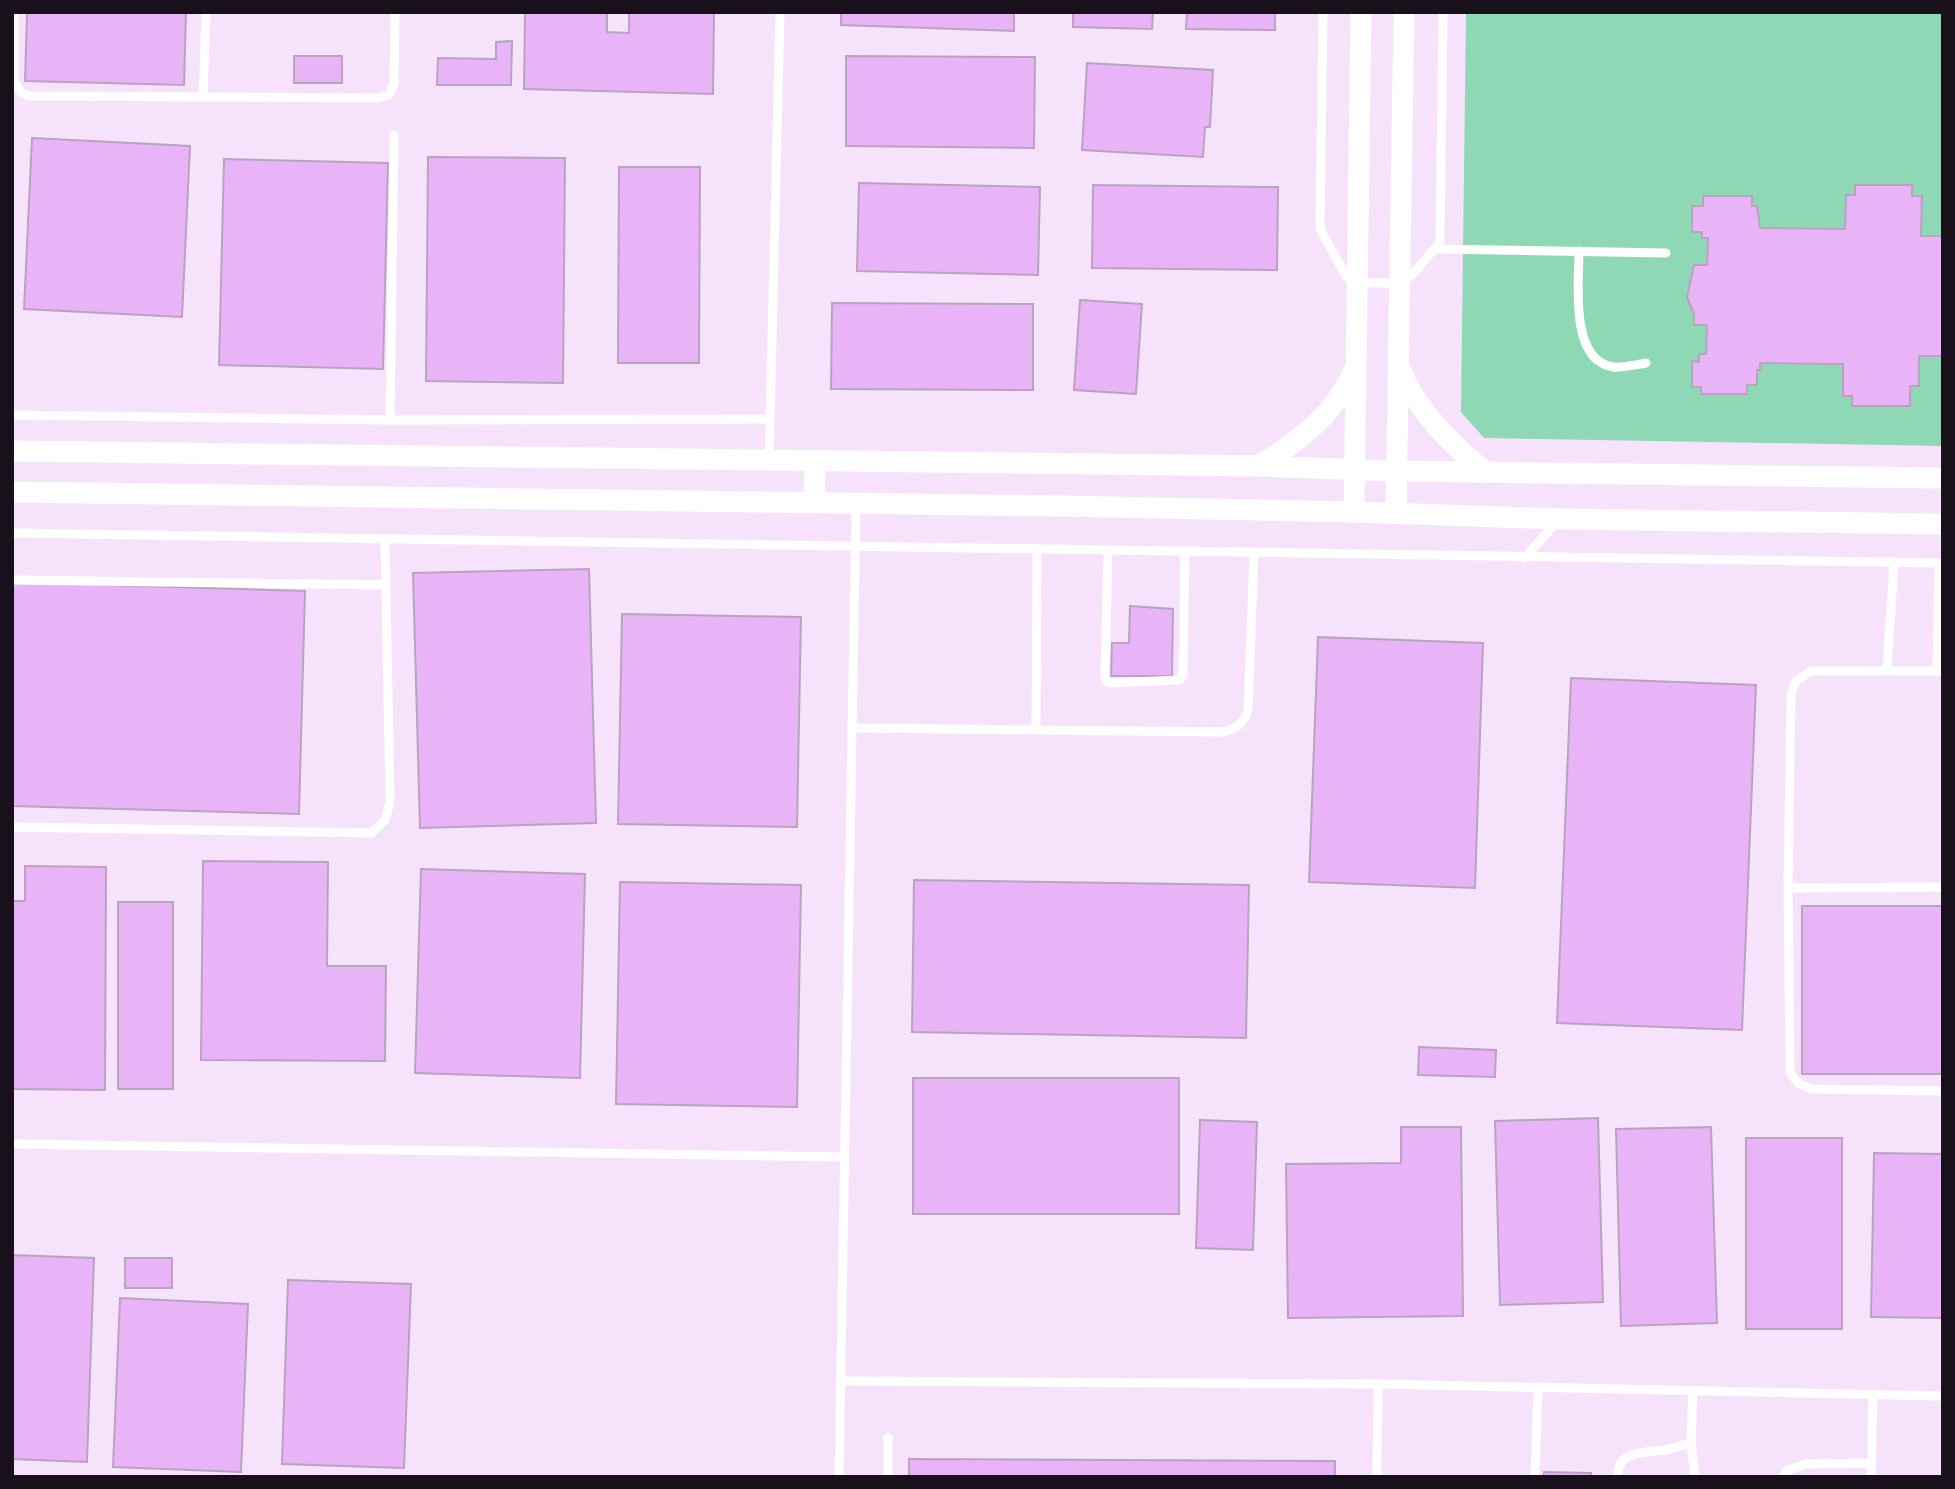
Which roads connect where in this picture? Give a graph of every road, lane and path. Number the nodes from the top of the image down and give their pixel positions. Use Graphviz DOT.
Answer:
graph roads {
  1 [pos="14,12"];
  2 [pos="206,12"];
  3 [pos="395,12"];
  4 [pos="780,12"];
  5 [pos="1323,12"];
  6 [pos="1361,12"];
  7 [pos="1404,12"];
  8 [pos="1443,12"];
  9 [pos="203,97"];
  10 [pos="394,135"];
  11 [pos="1436,249"];
  12 [pos="1579,251"];
  13 [pos="1666,253"];
  14 [pos="1357,283"];
  15 [pos="1400,283"];
  16 [pos="1357,363"];
  17 [pos="1646,363"];
  18 [pos="1398,364"];
  19 [pos="12,415"];
  20 [pos="390,419"];
  21 [pos="769,419"];
  22 [pos="12,450"];
  23 [pos="769,461"];
  24 [pos="815,461"];
  25 [pos="1258,466"];
  26 [pos="1355,469"];
  27 [pos="1395,471"];
  28 [pos="1484,471"];
  29 [pos="1943,478"];
  30 [pos="12,492"];
  31 [pos="814,503"];
  32 [pos="856,503"];
  33 [pos="1354,512"];
  34 [pos="1395,513"];
  35 [pos="1559,519"];
  36 [pos="1943,524"];
  37 [pos="12,533"];
  38 [pos="385,539"];
  39 [pos="856,546"];
  40 [pos="1037,549"];
  41 [pos="1108,550"];
  42 [pos="1185,551"];
  43 [pos="1254,552"];
  44 [pos="1525,558"];
  45 [pos="1895,562"];
  46 [pos="1941,563"];
  47 [pos="12,580"];
  48 [pos="386,584"];
  49 [pos="1887,670"];
  50 [pos="1940,672"];
  51 [pos="852,728"];
  52 [pos="1036,730"];
  53 [pos="12,827"];
  54 [pos="1943,887"];
  55 [pos="1788,888"];
  56 [pos="1943,1091"];
  57 [pos="12,1144"];
  58 [pos="844,1157"];
  59 [pos="841,1381"];
  60 [pos="1378,1384"];
  61 [pos="1538,1388"];
  62 [pos="1692,1391"];
  63 [pos="1943,1395"];
  64 [pos="1873,1396"];
  65 [pos="888,1438"];
  66 [pos="1691,1443"];
  67 [pos="1871,1463"];
  68 [pos="839,1477"];
  69 [pos="888,1477"];
  70 [pos="1377,1477"];
  71 [pos="1535,1477"];
  72 [pos="1618,1477"];
  73 [pos="1695,1477"];
  74 [pos="1784,1477"];
  75 [pos="1871,1477"];
  1 -- 9 [label="lane"];
  2 -- 9 [label="lane"];
  3 -- 9 [label="lane"];
  4 -- 21 [label="lane"];
  5 -- 14 [label="lane"];
  6 -- 14 [label="street"];
  7 -- 15 [label="street"];
  8 -- 11 [label="lane"];
  10 -- 20 [label="lane"];
  11 -- 12 [label="lane"];
  11 -- 15 [label="lane"];
  12 -- 13 [label="lane"];
  12 -- 17 [label="lane"];
  14 -- 15 [label="lane"];
  14 -- 16 [label="street"];
  15 -- 18 [label="street"];
  16 -- 25 [label="street"];
  16 -- 26 [label="street"];
  18 -- 27 [label="street"];
  18 -- 28 [label="street"];
  19 -- 20 [label="lane"];
  20 -- 21 [label="lane"];
  21 -- 23 [label="lane"];
  22 -- 23 [label="street"];
  23 -- 24 [label="street"];
  24 -- 25 [label="street"];
  24 -- 31 [label="street"];
  25 -- 26 [label="street"];
  26 -- 27 [label="street"];
  26 -- 33 [label="street"];
  27 -- 28 [label="street"];
  27 -- 34 [label="street"];
  28 -- 29 [label="street"];
  30 -- 31 [label="street"];
  31 -- 32 [label="street"];
  32 -- 33 [label="street"];
  32 -- 39 [label="lane"];
  33 -- 34 [label="street"];
  34 -- 35 [label="street"];
  35 -- 36 [label="street"];
  35 -- 44 [label="lane"];
  37 -- 38 [label="lane"];
  38 -- 39 [label="lane"];
  38 -- 48 [label="lane"];
  39 -- 40 [label="lane"];
  39 -- 51 [label="lane"];
  40 -- 41 [label="lane"];
  40 -- 52 [label="lane"];
  41 -- 42 [label="lane"];
  41 -- 42 [label="lane"];
  42 -- 43 [label="lane"];
  43 -- 44 [label="lane"];
  43 -- 52 [label="lane"];
  44 -- 45 [label="lane"];
  45 -- 46 [label="lane"];
  45 -- 49 [label="lane"];
  46 -- 50 [label="lane"];
  47 -- 48 [label="lane"];
  48 -- 53 [label="lane"];
  49 -- 50 [label="lane"];
  49 -- 55 [label="lane"];
  51 -- 52 [label="lane"];
  51 -- 58 [label="lane"];
  54 -- 55 [label="lane"];
  55 -- 56 [label="lane"];
  57 -- 58 [label="lane"];
  58 -- 59 [label="lane"];
  59 -- 60 [label="lane"];
  59 -- 68 [label="lane"];
  60 -- 61 [label="lane"];
  60 -- 70 [label="lane"];
  61 -- 62 [label="lane"];
  61 -- 71 [label="lane"];
  62 -- 64 [label="lane"];
  62 -- 66 [label="lane"];
  63 -- 64 [label="lane"];
  64 -- 67 [label="lane"];
  65 -- 69 [label="lane"];
  66 -- 72 [label="lane"];
  66 -- 73 [label="lane"];
  67 -- 74 [label="lane"];
  67 -- 75 [label="lane"];
}
